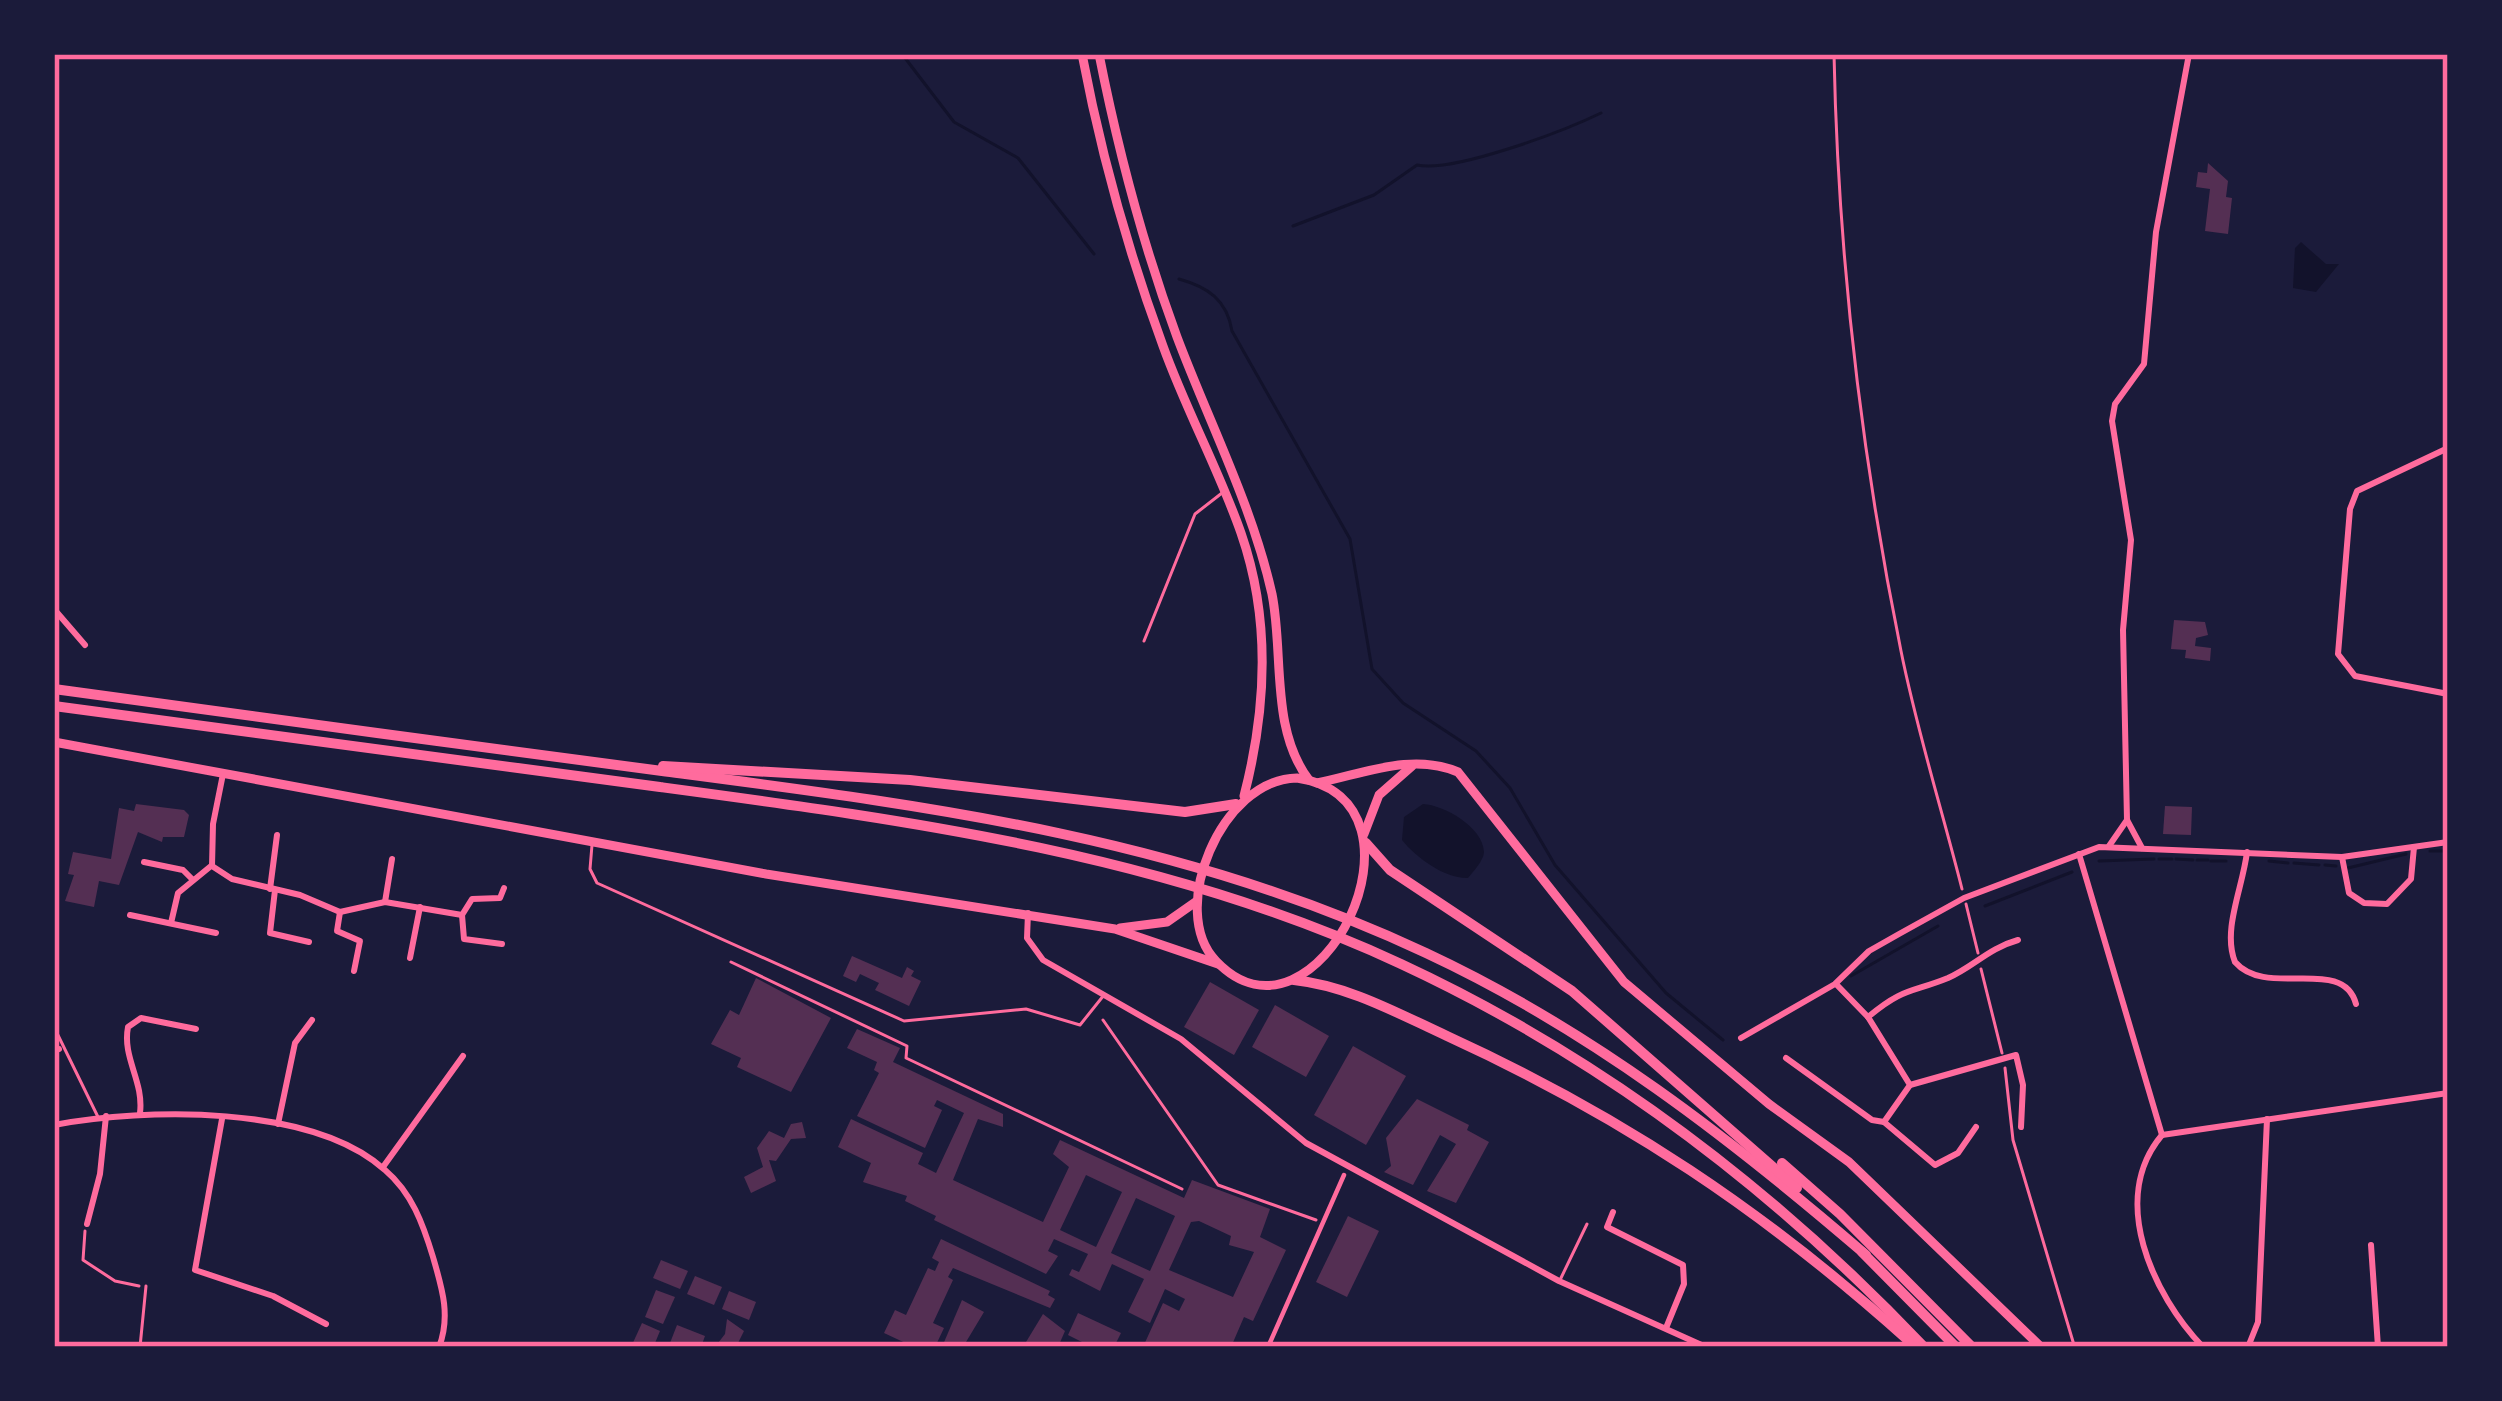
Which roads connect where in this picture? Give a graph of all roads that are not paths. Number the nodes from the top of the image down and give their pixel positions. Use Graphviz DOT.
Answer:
graph roads {
  1 [pos="1082,54"];
  2 [pos="1100,54"];
  3 [pos="2189,54"];
  4 [pos="2448,448"];
  5 [pos="1224,492"];
  6 [pos="54,609"];
  7 [pos="1144,641"];
  8 [pos="85,644"];
  9 [pos="54,689"];
  10 [pos="2448,694"];
  11 [pos="54,706"];
  12 [pos="54,742"];
  13 [pos="1417,764"];
  14 [pos="636,767"];
  15 [pos="224,774"];
  16 [pos="1313,781"];
  17 [pos="1240,800"];
  18 [pos="2127,820"];
  19 [pos="277,836"];
  20 [pos="1365,839"];
  21 [pos="592,840"];
  22 [pos="2448,842"];
  23 [pos="2414,845"];
  24 [pos="2109,846"];
  25 [pos="2142,848"];
  26 [pos="2247,853"];
  27 [pos="2079,854"];
  28 [pos="2342,857"];
  29 [pos="392,859"];
  30 [pos="144,862"];
  31 [pos="212,866"];
  32 [pos="192,878"];
  33 [pos="504,888"];
  34 [pos="273,889"];
  35 [pos="1196,901"];
  36 [pos="386,902"];
  37 [pos="420,907"];
  38 [pos="340,912"];
  39 [pos="1028,913"];
  40 [pos="130,915"];
  41 [pos="463,915"];
  42 [pos="171,923"];
  43 [pos="1114,929"];
  44 [pos="216,932"];
  45 [pos="2018,940"];
  46 [pos="309,942"];
  47 [pos="502,944"];
  48 [pos="410,958"];
  49 [pos="1218,964"];
  50 [pos="353,971"];
  51 [pos="1294,980"];
  52 [pos="1835,984"];
  53 [pos="1105,993"];
  54 [pos="2356,1004"];
  55 [pos="1868,1016"];
  56 [pos="312,1020"];
  57 [pos="54,1027"];
  58 [pos="196,1029"];
  59 [pos="1741,1038"];
  60 [pos="463,1056"];
  61 [pos="1786,1058"];
  62 [pos="1910,1085"];
  63 [pos="2448,1094"];
  64 [pos="140,1112"];
  65 [pos="102,1116"];
  66 [pos="222,1119"];
  67 [pos="2267,1119"];
  68 [pos="1884,1123"];
  69 [pos="278,1124"];
  70 [pos="54,1125"];
  71 [pos="1976,1127"];
  72 [pos="2021,1127"];
  73 [pos="1736,1129"];
  74 [pos="2162,1136"];
  75 [pos="383,1167"];
  76 [pos="1344,1175"];
  77 [pos="1613,1212"];
  78 [pos="87,1223"];
  79 [pos="1587,1224"];
  80 [pos="2371,1245"];
  81 [pos="1866,1255"];
  82 [pos="1559,1281"];
  83 [pos="146,1286"];
  84 [pos="326,1324"];
  85 [pos="1666,1328"];
  86 [pos="1704,1346"];
  87 [pos="140,1347"];
  88 [pos="439,1347"];
  89 [pos="1268,1347"];
  90 [pos="1920,1347"];
  91 [pos="1956,1347"];
  92 [pos="1972,1347"];
  93 [pos="2041,1347"];
  94 [pos="2203,1347"];
  95 [pos="2248,1347"];
  96 [pos="2378,1347"];
  1 -- 5 [label="main road"];
  2 -- 16 [label="main road"];
  3 -- 18 [label="street"];
  4 -- 10 [label="street"];
  5 -- 7 [label="lane"];
  5 -- 17 [label="main road"];
  6 -- 8 [label="street"];
  9 -- 14 [label="highway"];
  11 -- 90 [label="highway"];
  12 -- 15 [label="main road"];
  13 -- 16 [label="main road"];
  13 -- 20 [label="main road"];
  13 -- 93 [label="main road"];
  14 -- 17 [label="highway"];
  14 -- 81 [label="highway"];
  15 -- 21 [label="main road"];
  15 -- 31 [label="street"];
  16 -- 17 [label="main road"];
  16 -- 20 [label="main road"];
  17 -- 35 [label="main road"];
  18 -- 24 [label="street"];
  18 -- 25 [label="street"];
  19 -- 34 [label="street"];
  20 -- 51 [label="main road"];
  20 -- 73 [label="highway"];
  21 -- 39 [label="main road"];
  21 -- 53 [label="lane"];
  22 -- 23 [label="street"];
  23 -- 28 [label="street"];
  23 -- 28 [label="street"];
  24 -- 25 [label="street"];
  24 -- 27 [label="street"];
  25 -- 26 [label="street"];
  26 -- 28 [label="street"];
  26 -- 54 [label="street"];
  27 -- 52 [label="street"];
  27 -- 74 [label="street"];
  29 -- 36 [label="street"];
  30 -- 32 [label="street"];
  31 -- 32 [label="street"];
  31 -- 34 [label="street"];
  32 -- 42 [label="street"];
  33 -- 41 [label="street"];
  34 -- 38 [label="street"];
  34 -- 46 [label="street"];
  35 -- 43 [label="main road"];
  35 -- 49 [label="main road"];
  36 -- 37 [label="street"];
  36 -- 38 [label="street"];
  37 -- 41 [label="street"];
  37 -- 48 [label="street"];
  38 -- 50 [label="street"];
  39 -- 43 [label="main road"];
  39 -- 53 [label="street"];
  40 -- 42 [label="street"];
  41 -- 47 [label="street"];
  42 -- 44 [label="street"];
  43 -- 49 [label="main road"];
  45 -- 55 [label="street"];
  49 -- 51 [label="main road"];
  51 -- 90 [label="highway"];
  52 -- 55 [label="street"];
  52 -- 59 [label="street"];
  53 -- 82 [label="street"];
  55 -- 62 [label="street"];
  56 -- 69 [label="street"];
  57 -- 65 [label="lane"];
  58 -- 64 [label="street"];
  60 -- 75 [label="street"];
  61 -- 68 [label="street"];
  62 -- 68 [label="street"];
  62 -- 72 [label="street"];
  63 -- 67 [label="street"];
  64 -- 65 [label="street"];
  64 -- 66 [label="street"];
  65 -- 70 [label="street"];
  65 -- 78 [label="street"];
  66 -- 69 [label="street"];
  66 -- 84 [label="street"];
  67 -- 74 [label="street"];
  67 -- 95 [label="street"];
  68 -- 71 [label="street"];
  69 -- 75 [label="street"];
  73 -- 81 [label="highway"];
  73 -- 92 [label="highway"];
  74 -- 94 [label="street"];
  75 -- 88 [label="street"];
  76 -- 89 [label="street"];
  77 -- 85 [label="street"];
  79 -- 82 [label="lane"];
  80 -- 96 [label="street"];
  81 -- 91 [label="highway"];
  82 -- 85 [label="street"];
  83 -- 87 [label="lane"];
  85 -- 86 [label="street"];
}
